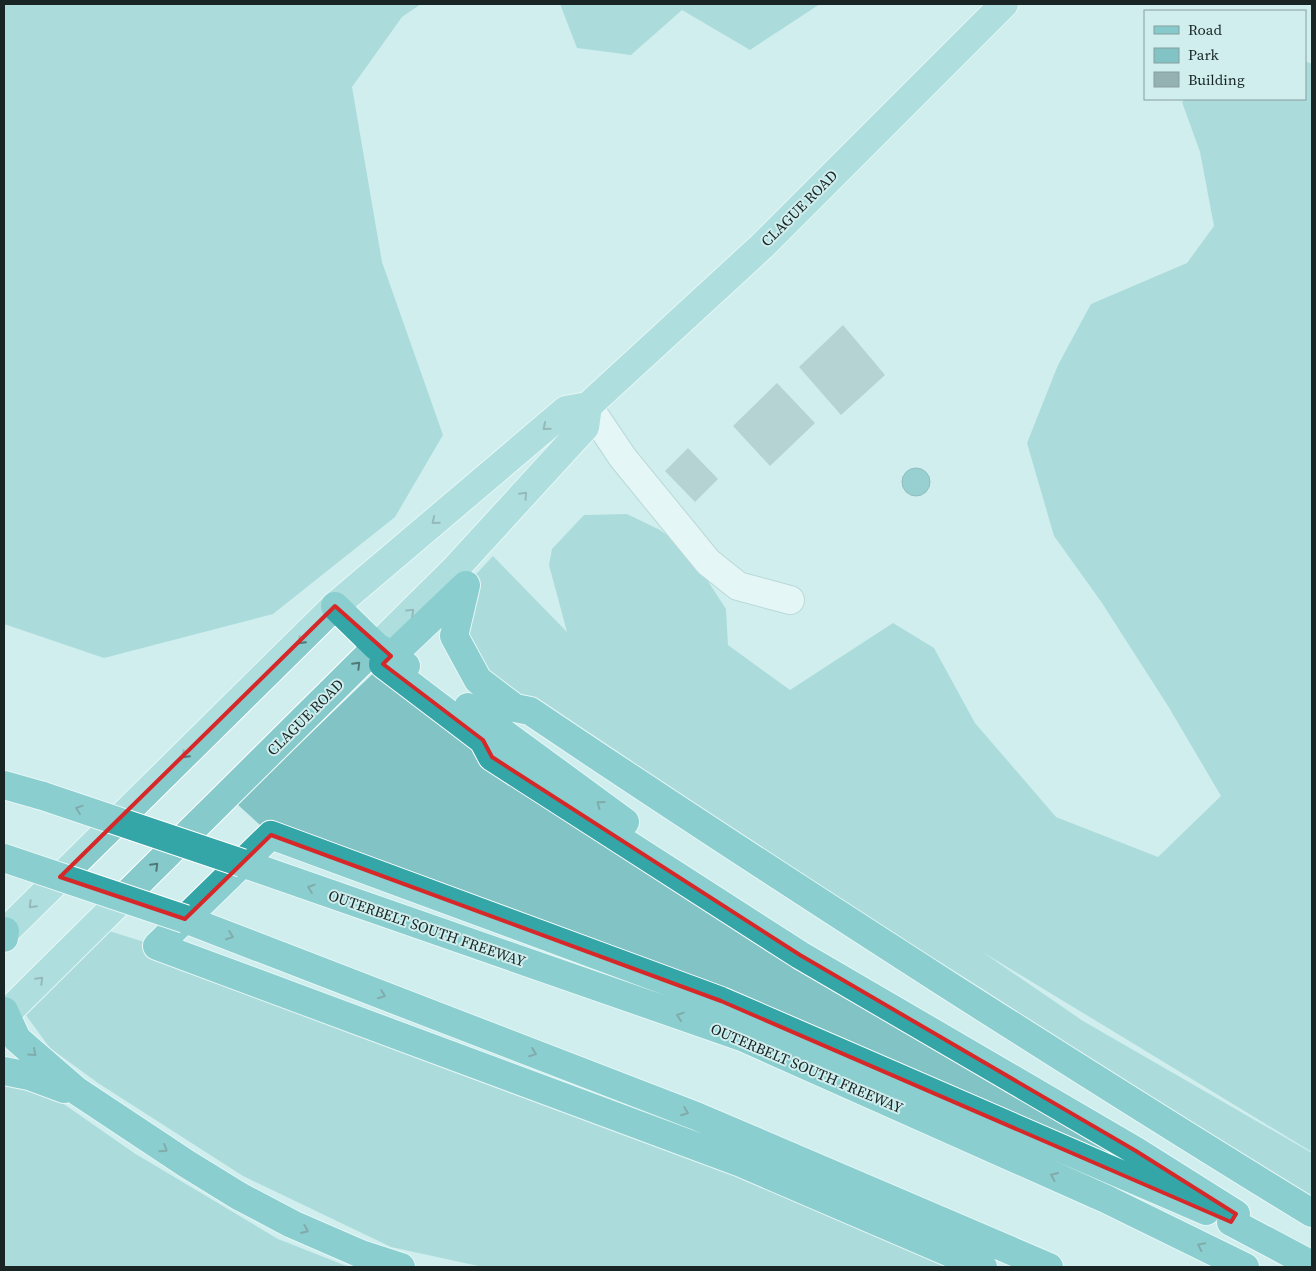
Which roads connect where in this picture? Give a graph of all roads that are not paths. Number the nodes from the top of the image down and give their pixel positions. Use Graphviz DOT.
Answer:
graph roads {
  1 [pos="1004,4"];
  2 [pos="588,406"];
  3 [pos="790,600"];
  4 [pos="335,606"];
  5 [pos="384,651"];
  6 [pos="4,785"];
  7 [pos="4,858"];
  8 [pos="4,934"];
  9 [pos="4,1014"];
  10 [pos="4,1070"];
  11 [pos="87,1098"];
  12 [pos="1312,1213"];
  13 [pos="1231,1222"];
  14 [pos="1312,1254"];
  15 [pos="1312,1266"];
  16 [pos="400,1267"];
  17 [pos="983,1267"];
  18 [pos="1049,1267"];
  19 [pos="1245,1267"];
  1 -- 2 [label="main road, CLAGUE ROAD"];
  2 -- 3 [label="lane"];
  2 -- 4 [label="main road, CLAGUE ROAD, one-way"];
  5 -- 2 [label="main road, CLAGUE ROAD, one-way"];
  4 -- 5 [label="highway"];
  4 -- 8 [label="main road, CLAGUE ROAD, one-way"];
  9 -- 5 [label="main road, CLAGUE ROAD, one-way"];
  5 -- 12 [label="highway"];
  5 -- 13 [label="highway"];
  14 -- 5 [label="highway, one-way"];
  19 -- 6 [label="highway, OUTERBELT SOUTH FREEWAY, one-way, bridge"];
  7 -- 18 [label="highway, one-way, bridge"];
  9 -- 11 [label="highway, one-way"];
  10 -- 11 [label="highway"];
  11 -- 16 [label="highway, one-way"];
  13 -- 15 [label="highway"];
  13 -- 17 [label="highway"];
}
